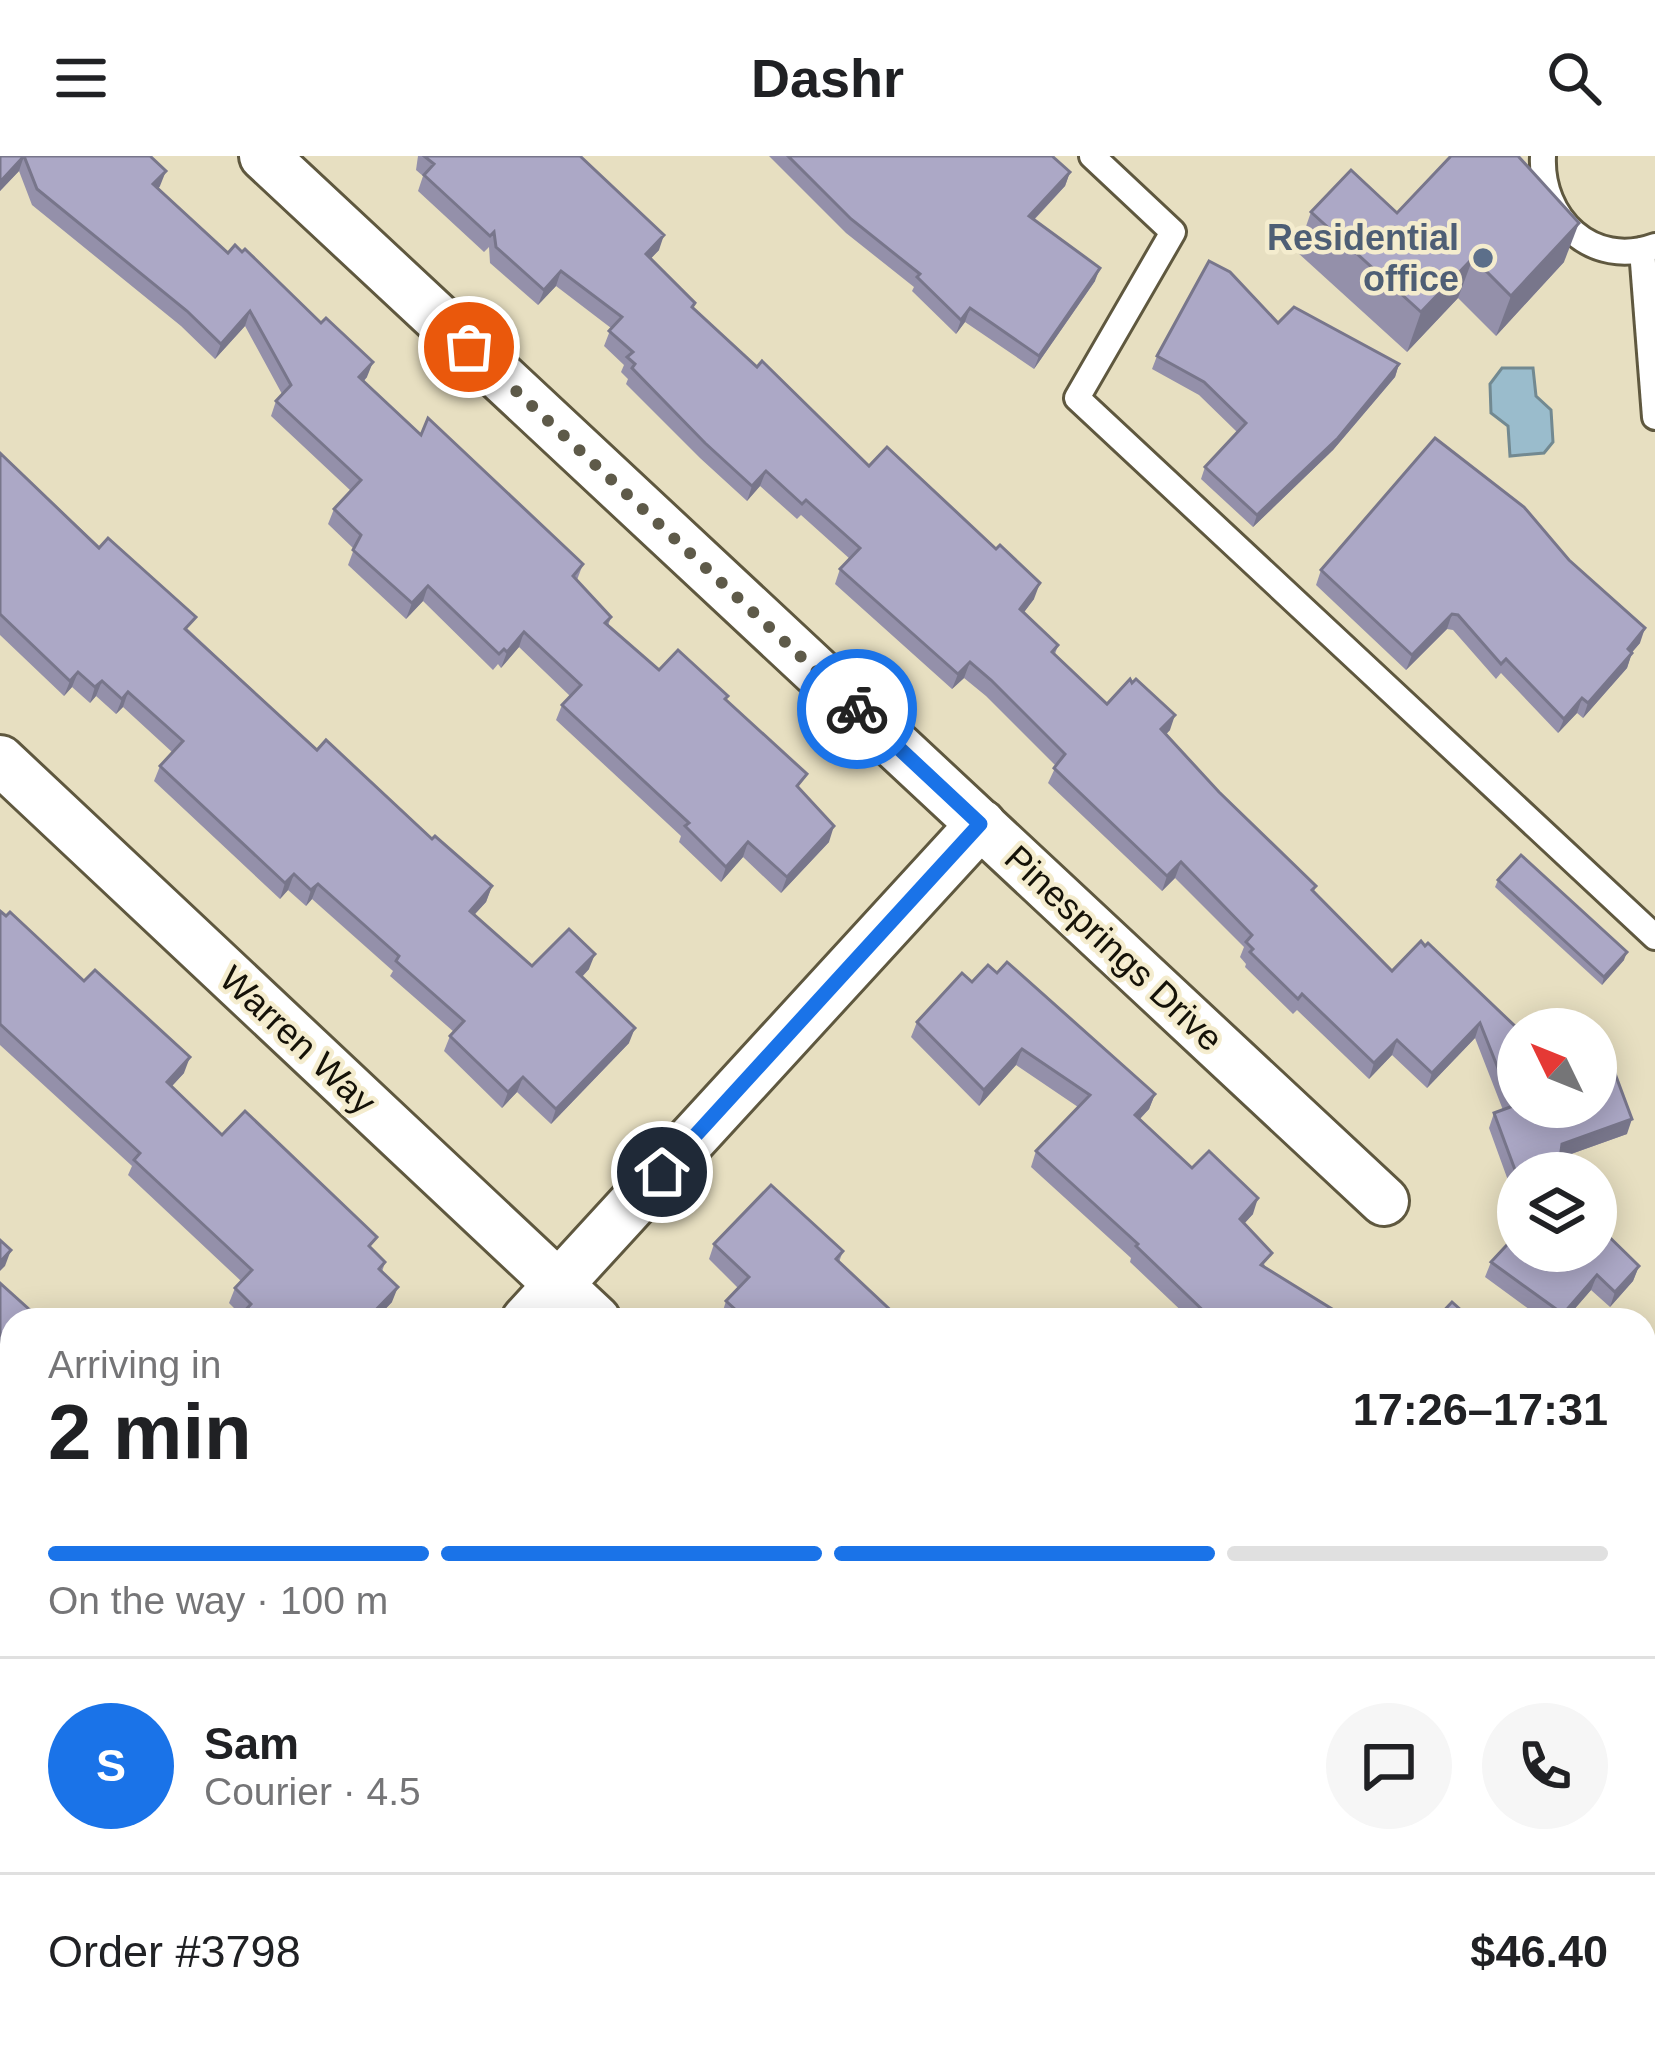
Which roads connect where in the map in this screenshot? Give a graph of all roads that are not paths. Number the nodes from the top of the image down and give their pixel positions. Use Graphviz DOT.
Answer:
graph roads {
  1 [pos="264,156"];
  2 [pos="1091,156"];
  3 [pos="1543,156"];
  4 [pos="1649,248"];
  5 [pos="1655,416"];
  6 [pos="0,760"];
  7 [pos="980,824"];
  8 [pos="1655,937"];
  9 [pos="1384,1201"];
  10 [pos="559,1284"];
  11 [pos="537,1308"];
  12 [pos="584,1308"];
  1 -- 7 [label="street, Pinesprings Drive"];
  2 -- 8 [label="lane"];
  3 -- 4 [label="lane"];
  4 -- 5 [label="lane"];
  6 -- 10 [label="street, Warren Way"];
  7 -- 9 [label="street, Pinesprings Drive"];
  7 -- 10 [label="street"];
  10 -- 11 [label="street"];
  10 -- 12 [label="street, Warren Way"];
}
